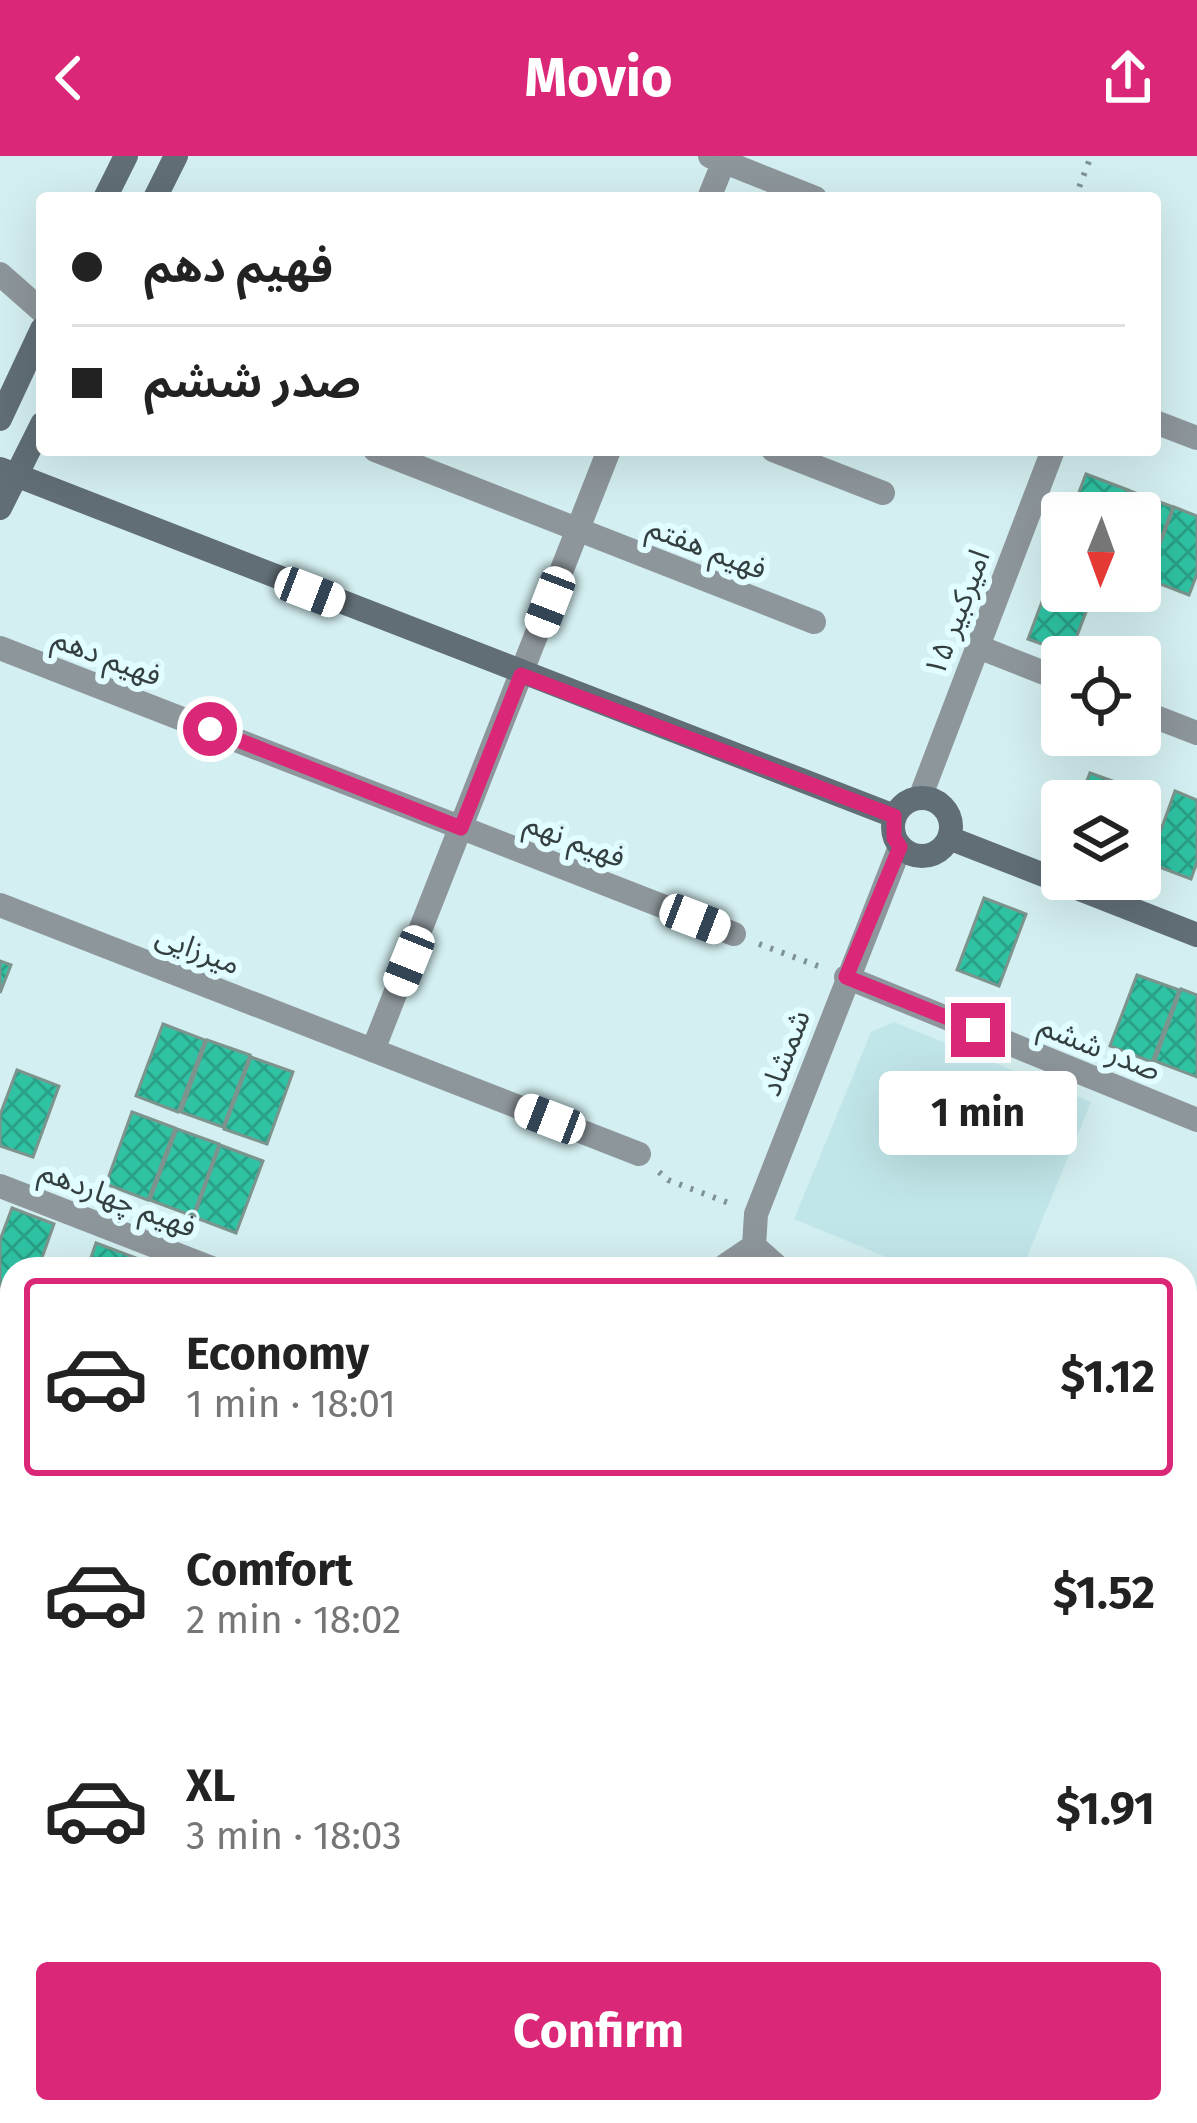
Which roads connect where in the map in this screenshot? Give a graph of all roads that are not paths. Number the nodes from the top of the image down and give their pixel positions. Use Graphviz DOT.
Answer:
graph roads {
  1 [pos="126,156"];
  2 [pos="176,156"];
  3 [pos="719,158"];
  4 [pos="108,192"];
  5 [pos="158,192"];
  6 [pos="710,192"];
  7 [pos="800,192"];
  8 [pos="0,274"];
  9 [pos="36,306"];
  10 [pos="36,342"];
  11 [pos="0,419"];
  12 [pos="1161,424"];
  13 [pos="36,433"];
  14 [pos="1197,438"];
  15 [pos="390,456"];
  16 [pos="607,456"];
  17 [pos="788,456"];
  18 [pos="1051,456"];
  19 [pos="8,473"];
  20 [pos="883,493"];
  21 [pos="0,508"];
  22 [pos="578,530"];
  23 [pos="814,622"];
  24 [pos="976,646"];
  25 [pos="0,648"];
  26 [pos="1041,672"];
  27 [pos="521,675"];
  28 [pos="1161,718"];
  29 [pos="1197,733"];
  30 [pos="920,798"];
  31 [pos="894,816"];
  32 [pos="461,828"];
  33 [pos="949,838"];
  34 [pos="900,847"];
  35 [pos="0,905"];
  36 [pos="734,934"];
  37 [pos="1197,935"];
  38 [pos="846,977"];
  39 [pos="373,1050"];
  40 [pos="1197,1120"];
  41 [pos="639,1154"];
  42 [pos="0,1186"];
  43 [pos="754,1246"];
  44 [pos="183,1257"];
  45 [pos="738,1257"];
  46 [pos="766,1257"];
  1 -- 4 [label="street"];
  2 -- 5 [label="street"];
  3 -- 6 [label="street"];
  3 -- 7 [label="street"];
  8 -- 9 [label="street"];
  10 -- 11 [label="street"];
  12 -- 14 [label="street"];
  13 -- 19 [label="street"];
  15 -- 22 [label="street, فهیم هفتم"];
  16 -- 22 [label="street"];
  17 -- 20 [label="street"];
  18 -- 24 [label="street, امیرکبیر ۱۵"];
  19 -- 21 [label="street"];
  19 -- 27 [label="street"];
  22 -- 23 [label="street, فهیم هفتم"];
  22 -- 27 [label="street"];
  24 -- 26 [label="street"];
  24 -- 30 [label="street, امیرکبیر ۱۵"];
  25 -- 32 [label="street, فهیم دهم"];
  27 -- 31 [label="street"];
  27 -- 32 [label="street"];
  28 -- 29 [label="street"];
  30 -- 31 [label="street"];
  30 -- 33 [label="street"];
  31 -- 34 [label="street"];
  32 -- 36 [label="street, فهیم نهم"];
  32 -- 39 [label="street"];
  33 -- 34 [label="street"];
  33 -- 37 [label="street"];
  34 -- 38 [label="street, شمشاد"];
  35 -- 39 [label="street, میرزایی"];
  38 -- 40 [label="street, صدر ششم"];
  38 -- 43 [label="street, شمشاد"];
  39 -- 41 [label="street, میرزایی"];
  42 -- 44 [label="street, فهیم چهاردهم"];
  43 -- 45 [label="street"];
  43 -- 46 [label="street"];
}
